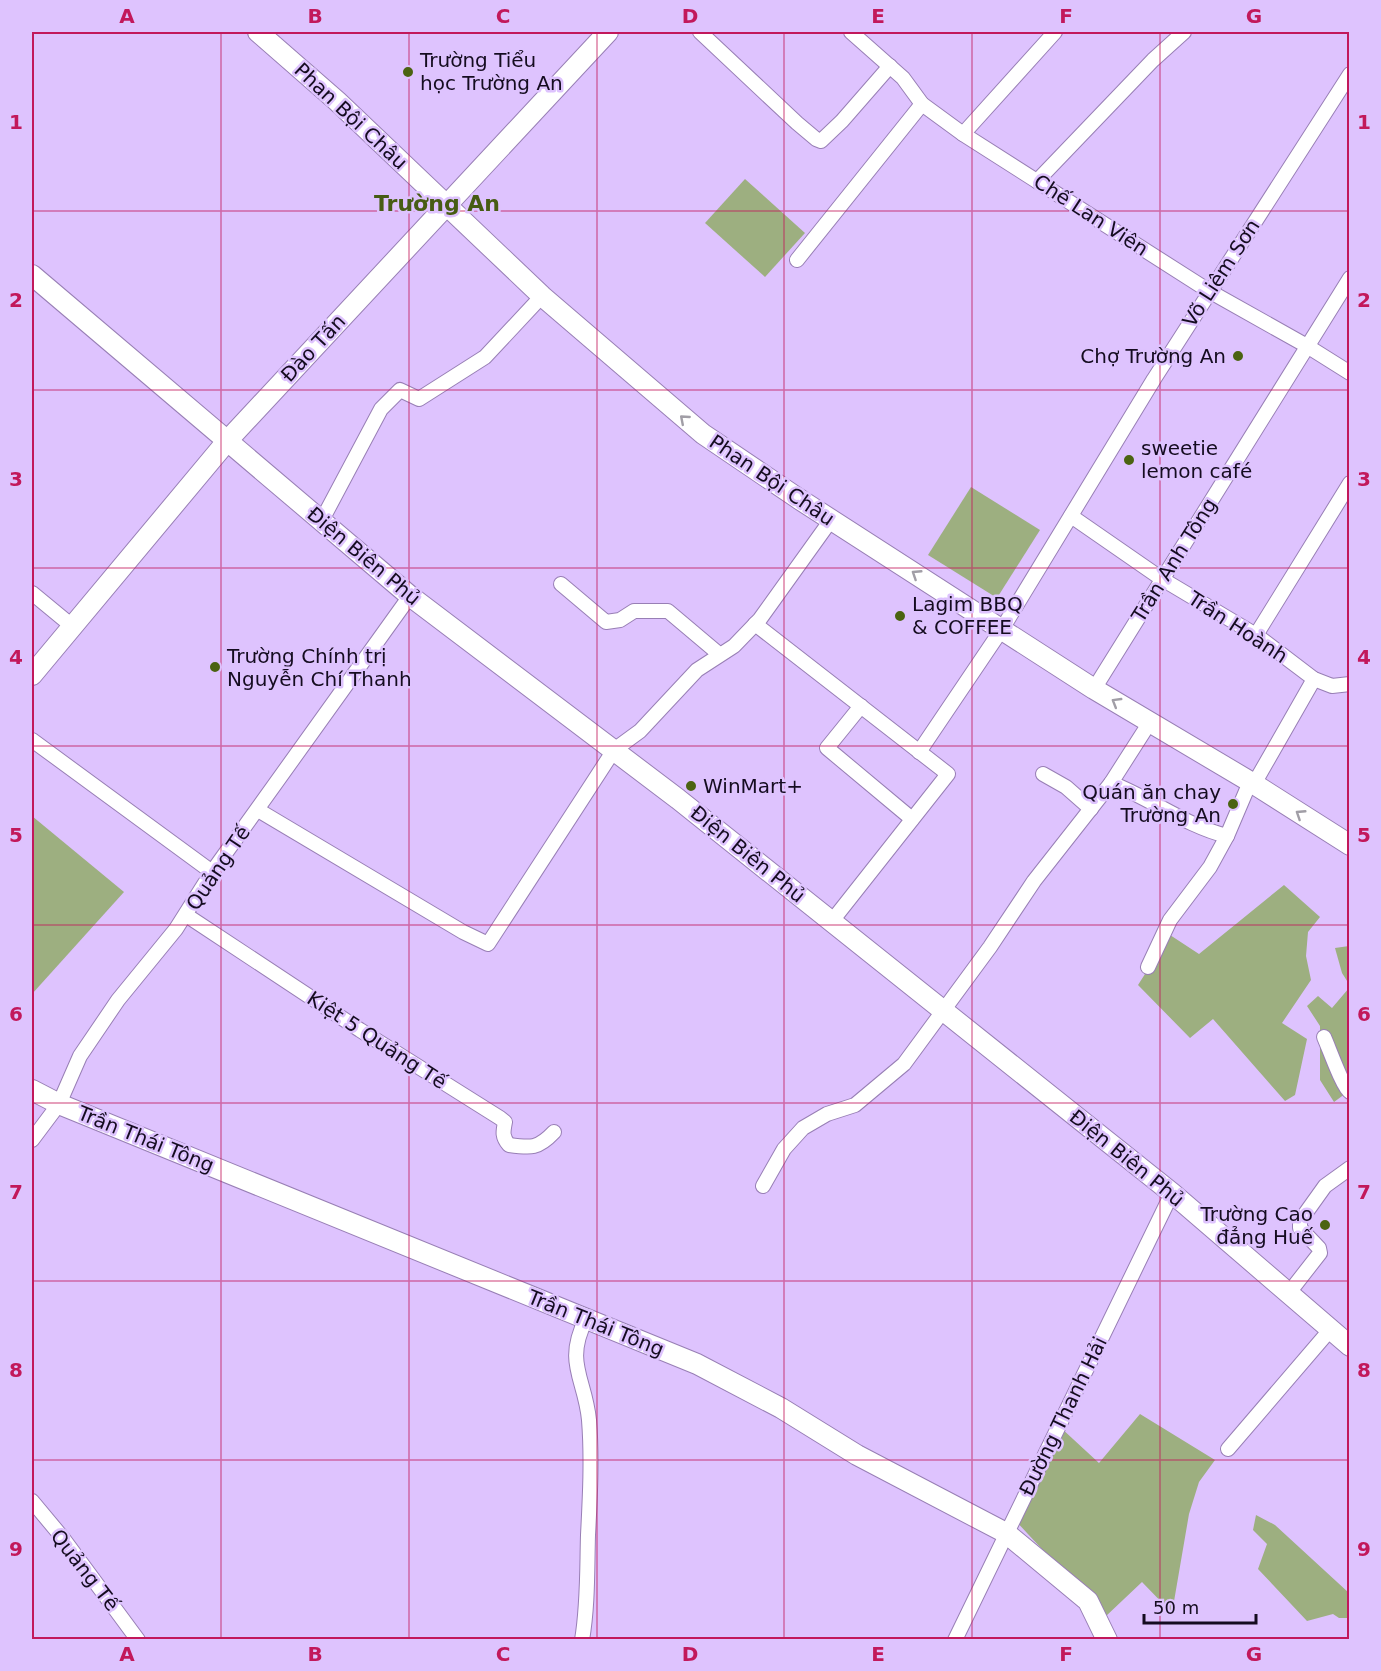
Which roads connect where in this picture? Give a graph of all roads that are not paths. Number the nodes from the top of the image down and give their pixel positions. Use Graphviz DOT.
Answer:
graph roads {
  1 [pos="258,32"];
  2 [pos="608,32"];
  3 [pos="700,32"];
  4 [pos="852,32"];
  5 [pos="1055,32"];
  6 [pos="1184,32"];
  7 [pos="890,66"];
  8 [pos="1350,74"];
  9 [pos="922,104"];
  10 [pos="963,134"];
  11 [pos="1037,180"];
  12 [pos="446,205"];
  13 [pos="797,260"];
  14 [pos="32,275"];
  15 [pos="1350,278"];
  16 [pos="1209,291"];
  17 [pos="542,296"];
  18 [pos="1307,346"];
  19 [pos="1350,373"];
  20 [pos="228,440"];
  21 [pos="1350,483"];
  22 [pos="1071,516"];
  23 [pos="322,520"];
  24 [pos="831,520"];
  25 [pos="1162,579"];
  26 [pos="561,585"];
  27 [pos="32,593"];
  28 [pos="410,596"];
  29 [pos="755,624"];
  30 [pos="72,626"];
  31 [pos="1002,629"];
  32 [pos="1256,635"];
  33 [pos="719,654"];
  34 [pos="32,675"];
  35 [pos="1314,679"];
  36 [pos="1350,684"];
  37 [pos="1094,689"];
  38 [pos="861,706"];
  39 [pos="1150,722"];
  40 [pos="32,740"];
  41 [pos="614,750"];
  42 [pos="920,752"];
  43 [pos="1043,774"];
  44 [pos="1111,783"];
  45 [pos="1252,783"];
  46 [pos="1091,809"];
  47 [pos="258,810"];
  48 [pos="912,819"];
  49 [pos="1227,836"];
  50 [pos="1350,845"];
  51 [pos="212,872"];
  52 [pos="186,915"];
  53 [pos="832,921"];
  54 [pos="1148,967"];
  55 [pos="943,1010"];
  56 [pos="1324,1038"];
  57 [pos="32,1090"];
  58 [pos="1350,1092"];
  59 [pos="59,1104"];
  60 [pos="554,1132"];
  61 [pos="32,1140"];
  62 [pos="1350,1168"];
  63 [pos="763,1186"];
  64 [pos="1172,1193"];
  65 [pos="1288,1294"];
  66 [pos="586,1318"];
  67 [pos="1330,1330"];
  68 [pos="1350,1347"];
  69 [pos="1228,1449"];
  70 [pos="32,1501"];
  71 [pos="1006,1533"];
  72 [pos="138,1640"];
  73 [pos="582,1640"];
  74 [pos="956,1640"];
  75 [pos="1107,1640"];
  1 -- 12 [label="street, Phan Bội Châu"];
  2 -- 12 [label="street, Đào Tấn"];
  3 -- 7 [label="street"];
  4 -- 7 [label="street, Chế Lan Viên"];
  5 -- 10 [label="street"];
  6 -- 11 [label="street"];
  7 -- 9 [label="street, Chế Lan Viên"];
  8 -- 16 [label="street, Võ Liêm Sơn"];
  9 -- 10 [label="street, Chế Lan Viên"];
  9 -- 13 [label="street"];
  10 -- 11 [label="street, Chế Lan Viên"];
  11 -- 16 [label="street, Chế Lan Viên"];
  12 -- 17 [label="street, Phan Bội Châu"];
  12 -- 20 [label="street, Đào Tấn"];
  14 -- 20 [label="street, Điện Biên Phủ"];
  15 -- 18 [label="street, Trần Anh Tông"];
  16 -- 18 [label="street, Chế Lan Viên"];
  16 -- 22 [label="street, Võ Liêm Sơn"];
  17 -- 23 [label="street"];
  24 -- 17 [label="street, Phan Bội Châu, one-way"];
  18 -- 19 [label="street, Chế Lan Viên"];
  18 -- 25 [label="street, Trần Anh Tông"];
  20 -- 23 [label="street, Điện Biên Phủ"];
  20 -- 30 [label="street, Đào Tấn"];
  21 -- 32 [label="street"];
  22 -- 25 [label="street, Trần Hoành"];
  22 -- 31 [label="street, Võ Liêm Sơn"];
  23 -- 28 [label="street, Điện Biên Phủ"];
  24 -- 29 [label="street"];
  31 -- 24 [label="street, Phan Bội Châu, one-way"];
  25 -- 32 [label="street, Trần Hoành"];
  25 -- 37 [label="street, Trần Anh Tông"];
  26 -- 33 [label="street"];
  27 -- 30 [label="street"];
  28 -- 41 [label="street, Điện Biên Phủ"];
  28 -- 47 [label="street, Quảng Tế"];
  29 -- 33 [label="street"];
  29 -- 38 [label="street"];
  30 -- 34 [label="street, Đào Tấn"];
  31 -- 37 [label="street, Phan Bội Châu"];
  31 -- 42 [label="street, Võ Liêm Sơn"];
  32 -- 35 [label="street, Trần Hoành"];
  33 -- 41 [label="street"];
  35 -- 36 [label="street, Trần Hoành"];
  35 -- 45 [label="street"];
  39 -- 37 [label="street, Phan Bội Châu, one-way"];
  38 -- 42 [label="street"];
  38 -- 48 [label="street"];
  39 -- 44 [label="street"];
  39 -- 45 [label="street, Phan Bội Châu"];
  40 -- 51 [label="street"];
  41 -- 47 [label="street"];
  41 -- 53 [label="street, Điện Biên Phủ"];
  42 -- 48 [label="street"];
  43 -- 46 [label="street"];
  44 -- 46 [label="street"];
  44 -- 49 [label="street"];
  45 -- 49 [label="street"];
  50 -- 45 [label="street, Phan Bội Châu, one-way"];
  46 -- 55 [label="street"];
  47 -- 51 [label="street, Quảng Tế"];
  48 -- 53 [label="street"];
  49 -- 54 [label="street"];
  51 -- 52 [label="street, Quảng Tế"];
  52 -- 59 [label="street, Quảng Tế"];
  52 -- 60 [label="street, Kiệt 5 Quảng Tế"];
  53 -- 55 [label="street, Điện Biên Phủ"];
  55 -- 63 [label="street"];
  55 -- 64 [label="street, Điện Biên Phủ"];
  56 -- 58 [label="street"];
  57 -- 59 [label="street, Trần Thái Tông"];
  59 -- 61 [label="street, Quảng Tế"];
  59 -- 66 [label="street, Trần Thái Tông"];
  62 -- 65 [label="street"];
  64 -- 65 [label="street, Điện Biên Phủ"];
  64 -- 71 [label="street, Đường Thanh Hải"];
  65 -- 67 [label="street, Điện Biên Phủ"];
  66 -- 71 [label="street, Trần Thái Tông"];
  66 -- 73 [label="street"];
  67 -- 68 [label="street, Điện Biên Phủ"];
  67 -- 69 [label="street"];
  70 -- 72 [label="street, Quảng Tế"];
  71 -- 74 [label="street, Đường Thanh Hải"];
  71 -- 75 [label="street, Trần Thái Tông"];
}
